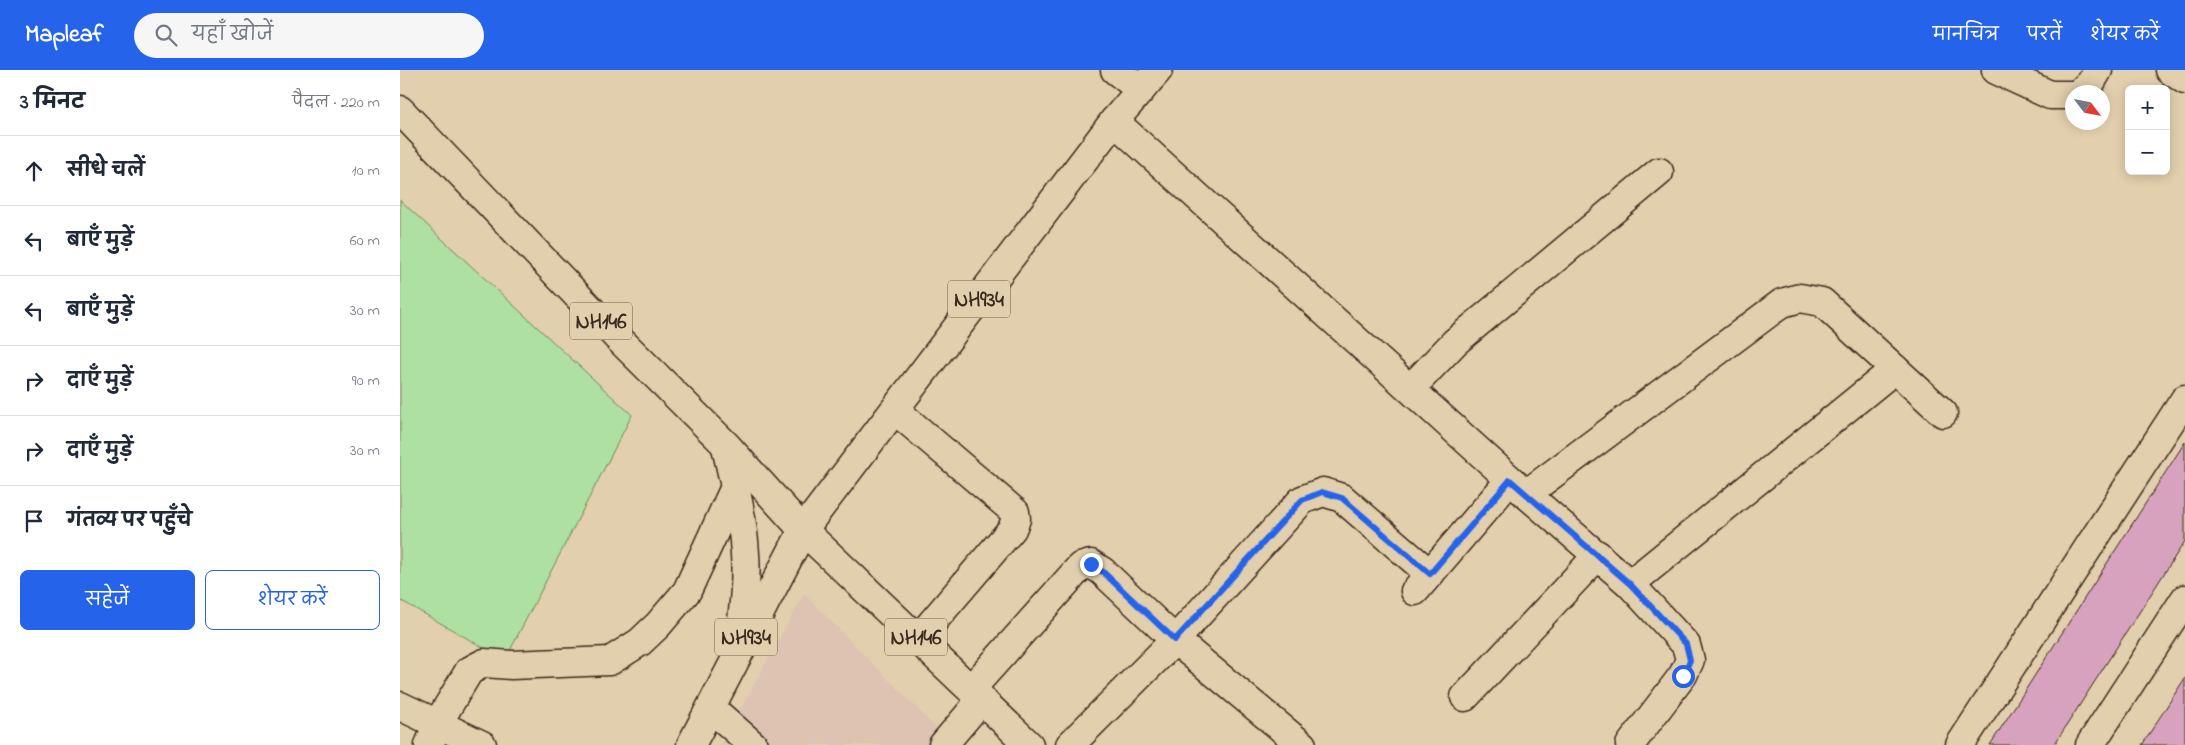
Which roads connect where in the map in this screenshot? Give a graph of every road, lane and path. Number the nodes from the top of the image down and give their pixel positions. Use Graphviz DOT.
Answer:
graph roads {
  1 [pos="1115,70"];
  2 [pos="1996,70"];
  3 [pos="2098,70"];
  4 [pos="2170,70"];
  5 [pos="1150,80"];
  6 [pos="2185,80"];
  7 [pos="2089,85"];
  8 [pos="2065,95"];
  9 [pos="400,110"];
  10 [pos="1114,121"];
  11 [pos="1659,172"];
  12 [pos="1895,369"];
  13 [pos="1411,388"];
  14 [pos="2185,399"];
  15 [pos="895,410"];
  16 [pos="1943,413"];
  17 [pos="726,444"];
  18 [pos="735,487"];
  19 [pos="1518,487"];
  20 [pos="802,530"];
  21 [pos="1598,555"];
  22 [pos="1630,584"];
  23 [pos="2185,599"];
  24 [pos="918,639"];
  25 [pos="1175,640"];
  26 [pos="737,653"];
  27 [pos="976,694"];
  28 [pos="1466,697"];
  29 [pos="400,706"];
  30 [pos="711,708"];
  31 [pos="434,734"];
  32 [pos="482,745"];
  33 [pos="691,745"];
  34 [pos="753,745"];
  35 [pos="942,745"];
  36 [pos="1030,745"];
  37 [pos="1070,745"];
  38 [pos="1302,745"];
  39 [pos="1630,745"];
  40 [pos="1960,745"];
  41 [pos="2090,745"];
  1 -- 5 [label="main road"];
  2 -- 8 [label="main road"];
  3 -- 7 [label="main road"];
  4 -- 6 [label="main road"];
  5 -- 10 [label="main road, NH934"];
  9 -- 17 [label="main road, NH146"];
  10 -- 13 [label="main road"];
  10 -- 15 [label="main road, NH934"];
  11 -- 13 [label="main road"];
  12 -- 16 [label="main road"];
  12 -- 19 [label="main road"];
  12 -- 22 [label="main road"];
  13 -- 19 [label="main road"];
  14 -- 40 [label="main road"];
  15 -- 20 [label="main road, NH934"];
  15 -- 24 [label="main road"];
  17 -- 18 [label="main road"];
  17 -- 20 [label="main road, NH146"];
  18 -- 26 [label="main road"];
  18 -- 31 [label="main road"];
  19 -- 21 [label="main road"];
  19 -- 25 [label="main road"];
  20 -- 24 [label="main road, NH146"];
  20 -- 26 [label="main road, NH934"];
  21 -- 22 [label="main road"];
  21 -- 28 [label="main road"];
  22 -- 39 [label="main road"];
  23 -- 41 [label="main road"];
  24 -- 27 [label="main road, NH146"];
  25 -- 27 [label="main road"];
  25 -- 37 [label="main road"];
  25 -- 38 [label="main road"];
  26 -- 30 [label="main road, NH934"];
  27 -- 35 [label="main road"];
  27 -- 36 [label="main road, NH146"];
  29 -- 31 [label="main road"];
  30 -- 33 [label="main road, NH934"];
  30 -- 34 [label="main road"];
  31 -- 32 [label="main road"];
}
